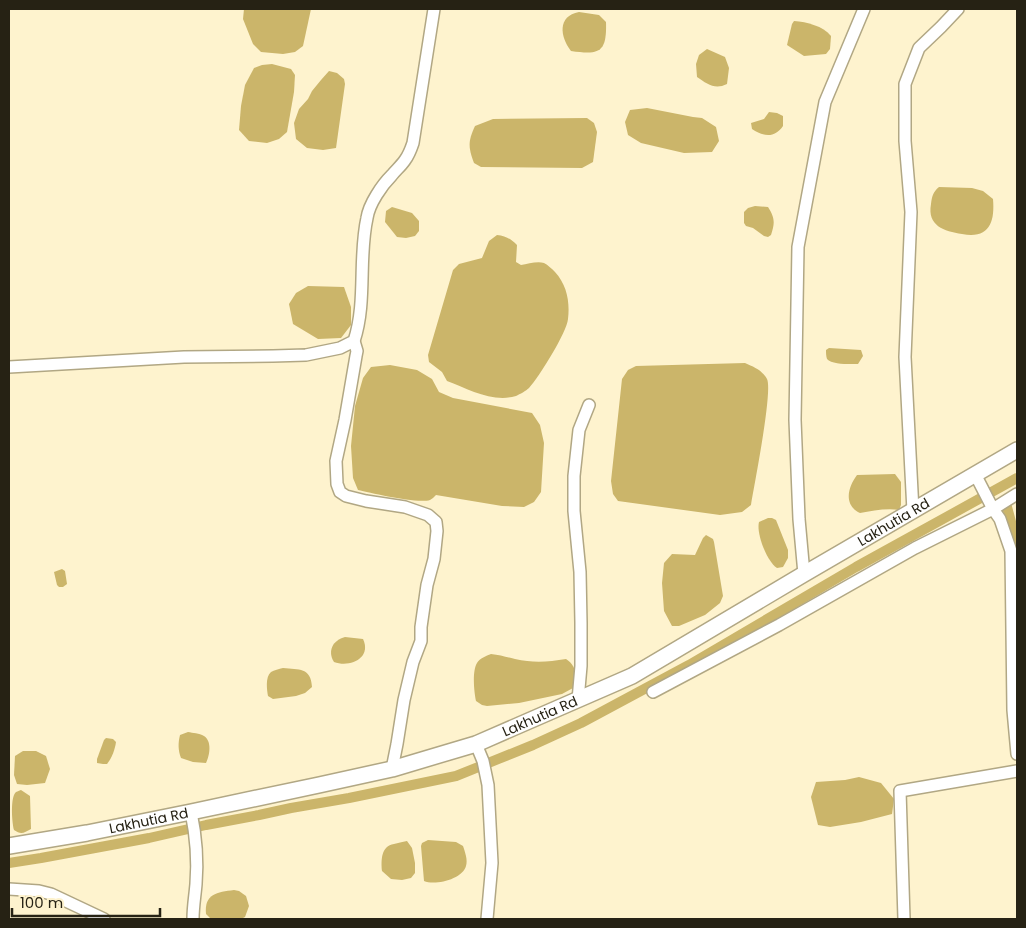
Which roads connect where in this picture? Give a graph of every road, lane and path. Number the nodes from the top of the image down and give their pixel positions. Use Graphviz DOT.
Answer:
graph roads {
  1 [pos="434,9"];
  2 [pos="864,9"];
  3 [pos="958,9"];
  4 [pos="354,341"];
  5 [pos="9,367"];
  6 [pos="589,405"];
  7 [pos="1017,450"];
  8 [pos="974,474"];
  9 [pos="1017,494"];
  10 [pos="993,509"];
  11 [pos="913,511"];
  12 [pos="804,574"];
  13 [pos="652,692"];
  14 [pos="578,700"];
  15 [pos="476,744"];
  16 [pos="1017,754"];
  17 [pos="392,769"];
  18 [pos="1017,771"];
  19 [pos="191,812"];
  20 [pos="9,846"];
  21 [pos="9,889"];
  22 [pos="104,919"];
  23 [pos="193,919"];
  24 [pos="487,919"];
  25 [pos="904,919"];
  1 -- 4 [label="street"];
  2 -- 12 [label="street"];
  3 -- 11 [label="street"];
  4 -- 5 [label="street"];
  4 -- 17 [label="street"];
  6 -- 14 [label="street"];
  7 -- 8 [label="street, Lakhutia Rd"];
  8 -- 10 [label="street"];
  8 -- 11 [label="street, Lakhutia Rd"];
  9 -- 10 [label="street"];
  10 -- 13 [label="street"];
  10 -- 16 [label="street"];
  11 -- 12 [label="street, Lakhutia Rd"];
  12 -- 14 [label="street, Lakhutia Rd"];
  14 -- 15 [label="street, Lakhutia Rd"];
  15 -- 17 [label="street, Lakhutia Rd"];
  15 -- 24 [label="street"];
  17 -- 19 [label="street, Lakhutia Rd"];
  18 -- 25 [label="street"];
  19 -- 20 [label="street, Lakhutia Rd"];
  19 -- 23 [label="street"];
  21 -- 22 [label="street"];
}
